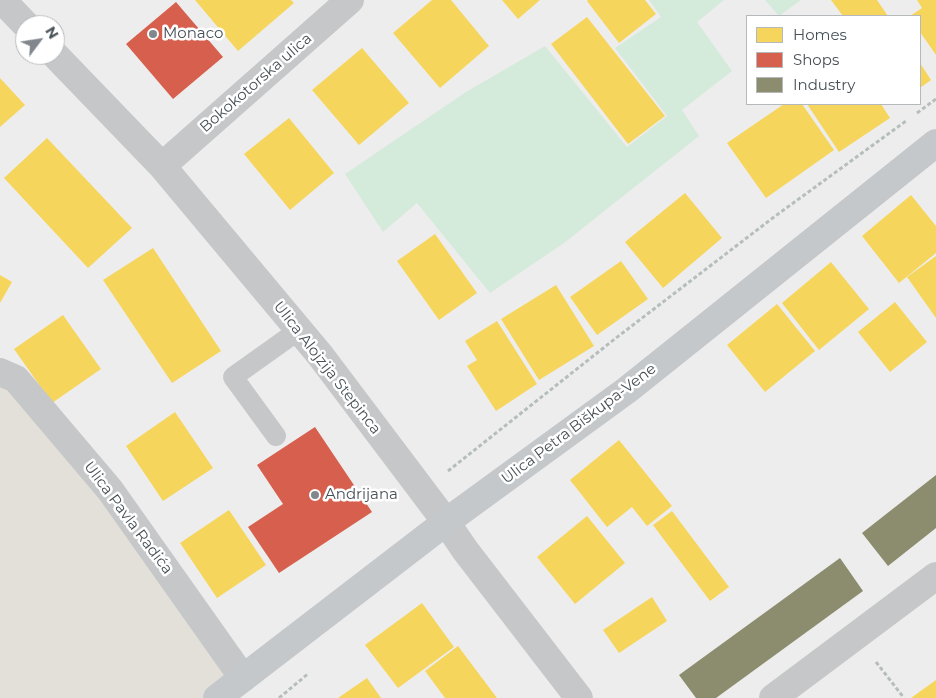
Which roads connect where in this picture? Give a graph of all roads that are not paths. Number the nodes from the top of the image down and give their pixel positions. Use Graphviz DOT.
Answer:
graph roads {
  1 [pos="2,0"];
  2 [pos="350,0"];
  3 [pos="16,15"];
  4 [pos="65,65"];
  5 [pos="936,142"];
  6 [pos="162,166"];
  7 [pos="299,330"];
  8 [pos="0,372"];
  9 [pos="276,436"];
  10 [pos="446,522"];
  11 [pos="936,576"];
  12 [pos="243,678"];
  13 [pos="216,698"];
  14 [pos="579,698"];
  15 [pos="773,698"];
  1 -- 3 [label="street"];
  2 -- 6 [label="street, Bokokotorska ulica"];
  4 -- 6 [label="street, Ulica Alojzija Stepinca"];
  5 -- 10 [label="main road, Ulica Petra Biškupa-Vene"];
  6 -- 7 [label="street, Ulica Alojzija Stepinca"];
  7 -- 9 [label="lane"];
  7 -- 10 [label="street, Ulica Alojzija Stepinca"];
  8 -- 12 [label="street, Ulica Pavla Radića"];
  10 -- 12 [label="main road, Ulica Petra Biškupa-Vene"];
  10 -- 14 [label="street, Ulica Alojzija Stepinca"];
  11 -- 15 [label="street"];
  12 -- 13 [label="main road, Ulica Petra Biškupa-Vene"];
}
